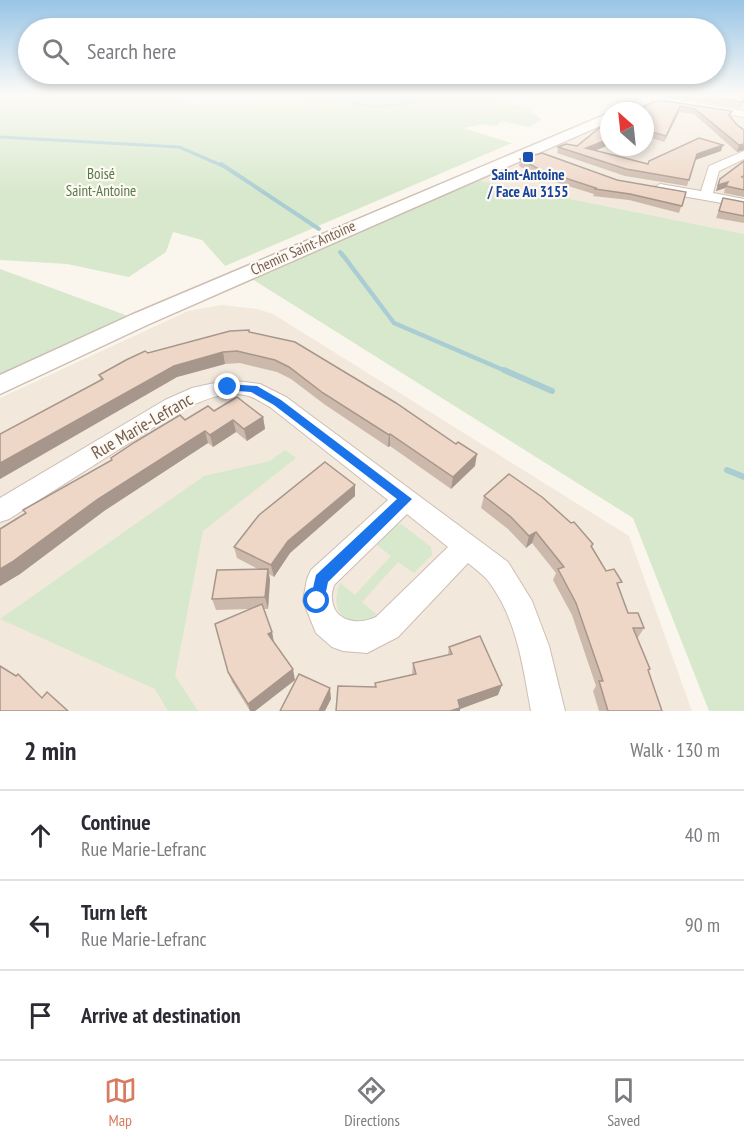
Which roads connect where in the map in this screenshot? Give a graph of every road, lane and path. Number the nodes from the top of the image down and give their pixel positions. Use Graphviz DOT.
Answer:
graph roads {
  1 [pos="583,128"];
  2 [pos="531,150"];
  3 [pos="744,155"];
  4 [pos="551,158"];
  5 [pos="642,184"];
  6 [pos="706,196"];
  7 [pos="744,203"];
  8 [pos="0,385"];
  9 [pos="406,499"];
  10 [pos="0,511"];
  11 [pos="467,546"];
  12 [pos="548,711"];
  1 -- 2 [label="street, Chemin Saint-Antoine"];
  2 -- 4 [label="street"];
  2 -- 8 [label="street, Chemin Saint-Antoine"];
  3 -- 6 [label="street"];
  5 -- 6 [label="street"];
  6 -- 7 [label="street"];
  9 -- 10 [label="street, Rue Marie-Lefranc"];
  9 -- 11 [label="street, Rue Marie-Lefranc"];
  9 -- 11 [label="street"];
  11 -- 12 [label="street, Rue Marie-Lefranc"];
}
